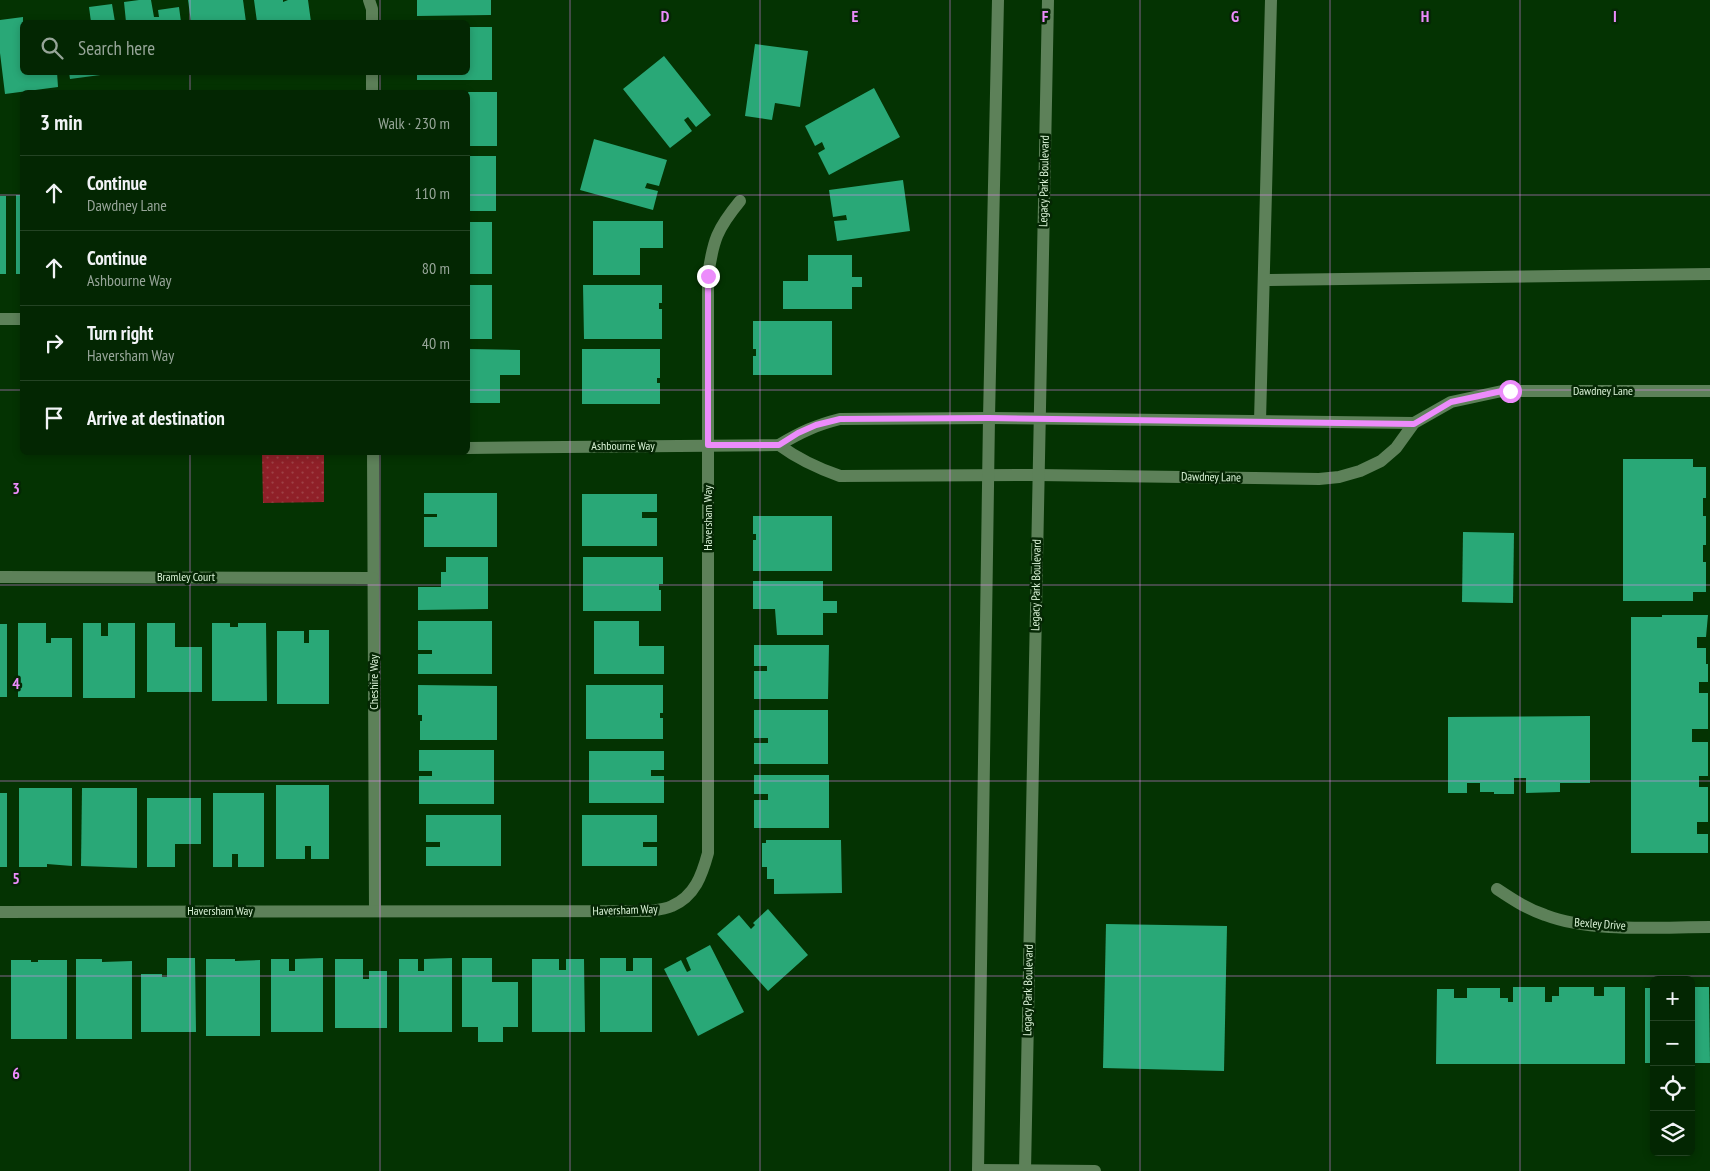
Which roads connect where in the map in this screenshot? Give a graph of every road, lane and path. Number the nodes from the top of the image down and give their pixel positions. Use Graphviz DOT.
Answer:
graph roads {
  1 [pos="369,0"];
  2 [pos="998,0"];
  3 [pos="1048,0"];
  4 [pos="1271,0"];
  5 [pos="372,20"];
  6 [pos="372,75"];
  7 [pos="372,90"];
  8 [pos="740,201"];
  9 [pos="1710,274"];
  10 [pos="1264,280"];
  11 [pos="0,319"];
  12 [pos="20,319"];
  13 [pos="1710,391"];
  14 [pos="989,418"];
  15 [pos="1039,418"];
  16 [pos="1260,421"];
  17 [pos="1414,424"];
  18 [pos="708,445"];
  19 [pos="779,445"];
  20 [pos="470,448"];
  21 [pos="373,455"];
  22 [pos="988,475"];
  23 [pos="1038,475"];
  24 [pos="0,577"];
  25 [pos="373,578"];
  26 [pos="1498,889"];
  27 [pos="375,911"];
  28 [pos="0,912"];
  29 [pos="1710,927"];
  30 [pos="978,1171"];
  31 [pos="1025,1171"];
  32 [pos="1094,1171"];
  1 -- 5 [label="street"];
  2 -- 14 [label="street"];
  3 -- 15 [label="street, Legacy Park Boulevard"];
  4 -- 10 [label="street"];
  6 -- 7 [label="street"];
  8 -- 18 [label="street, Haversham Way"];
  9 -- 10 [label="street"];
  10 -- 16 [label="street"];
  11 -- 12 [label="street"];
  13 -- 17 [label="street, Dawdney Lane"];
  14 -- 15 [label="street"];
  14 -- 19 [label="street"];
  14 -- 22 [label="street"];
  15 -- 16 [label="street"];
  15 -- 23 [label="street, Legacy Park Boulevard"];
  16 -- 17 [label="street"];
  17 -- 23 [label="street, Dawdney Lane"];
  18 -- 19 [label="street, Ashbourne Way"];
  18 -- 20 [label="street, Ashbourne Way"];
  18 -- 27 [label="street, Haversham Way"];
  19 -- 22 [label="street"];
  21 -- 25 [label="street, Cheshire Way"];
  22 -- 23 [label="street, Dawdney Lane"];
  22 -- 30 [label="street"];
  23 -- 31 [label="street, Legacy Park Boulevard"];
  24 -- 25 [label="street, Bramley Court"];
  25 -- 27 [label="street, Cheshire Way"];
  26 -- 29 [label="street, Bexley Drive"];
  27 -- 28 [label="street, Haversham Way"];
  30 -- 31 [label="street"];
  31 -- 32 [label="street"];
}
